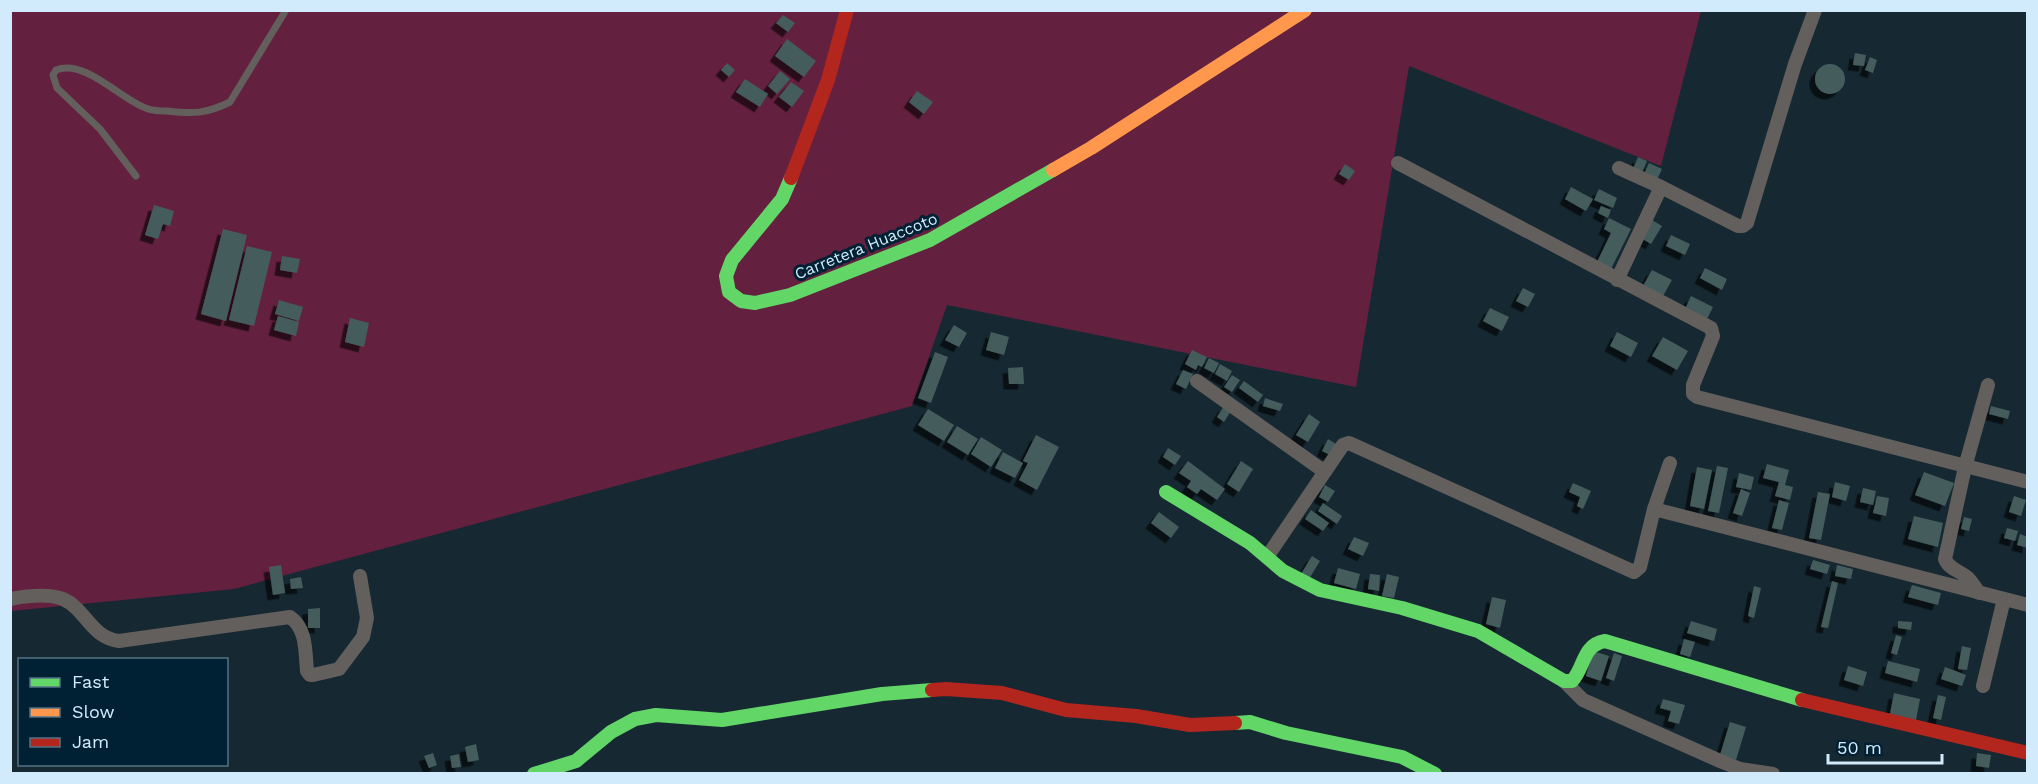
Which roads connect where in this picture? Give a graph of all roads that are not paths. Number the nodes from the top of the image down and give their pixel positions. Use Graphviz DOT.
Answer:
graph roads {
  1 [pos="286,10"];
  2 [pos="847,10"];
  3 [pos="1305,10"];
  4 [pos="1815,10"];
  5 [pos="1398,163"];
  6 [pos="1619,168"];
  7 [pos="136,176"];
  8 [pos="1661,187"];
  9 [pos="1617,280"];
  10 [pos="1197,381"];
  11 [pos="1988,385"];
  12 [pos="1670,463"];
  13 [pos="1965,467"];
  14 [pos="1325,472"];
  15 [pos="2028,482"];
  16 [pos="1166,492"];
  17 [pos="1654,509"];
  18 [pos="1267,556"];
  19 [pos="360,576"];
  20 [pos="1979,593"];
  21 [pos="10,599"];
  22 [pos="2004,599"];
  23 [pos="2028,605"];
  24 [pos="1564,681"];
  25 [pos="1983,686"];
  26 [pos="2028,753"];
  27 [pos="534,774"];
  28 [pos="1435,774"];
  29 [pos="1773,774"];
  1 -- 7 [label="lane"];
  2 -- 3 [label="street, Carretera Huaccoto"];
  4 -- 8 [label="street"];
  5 -- 9 [label="street"];
  6 -- 8 [label="street"];
  8 -- 9 [label="street"];
  9 -- 13 [label="street"];
  10 -- 14 [label="street"];
  11 -- 13 [label="street"];
  12 -- 17 [label="street"];
  13 -- 15 [label="street"];
  13 -- 20 [label="street"];
  14 -- 17 [label="street"];
  14 -- 18 [label="street"];
  16 -- 18 [label="street"];
  17 -- 20 [label="street"];
  18 -- 24 [label="street"];
  19 -- 21 [label="street"];
  20 -- 22 [label="street"];
  22 -- 23 [label="street"];
  22 -- 25 [label="street"];
  24 -- 26 [label="street"];
  24 -- 29 [label="street"];
  27 -- 28 [label="street"];
}
